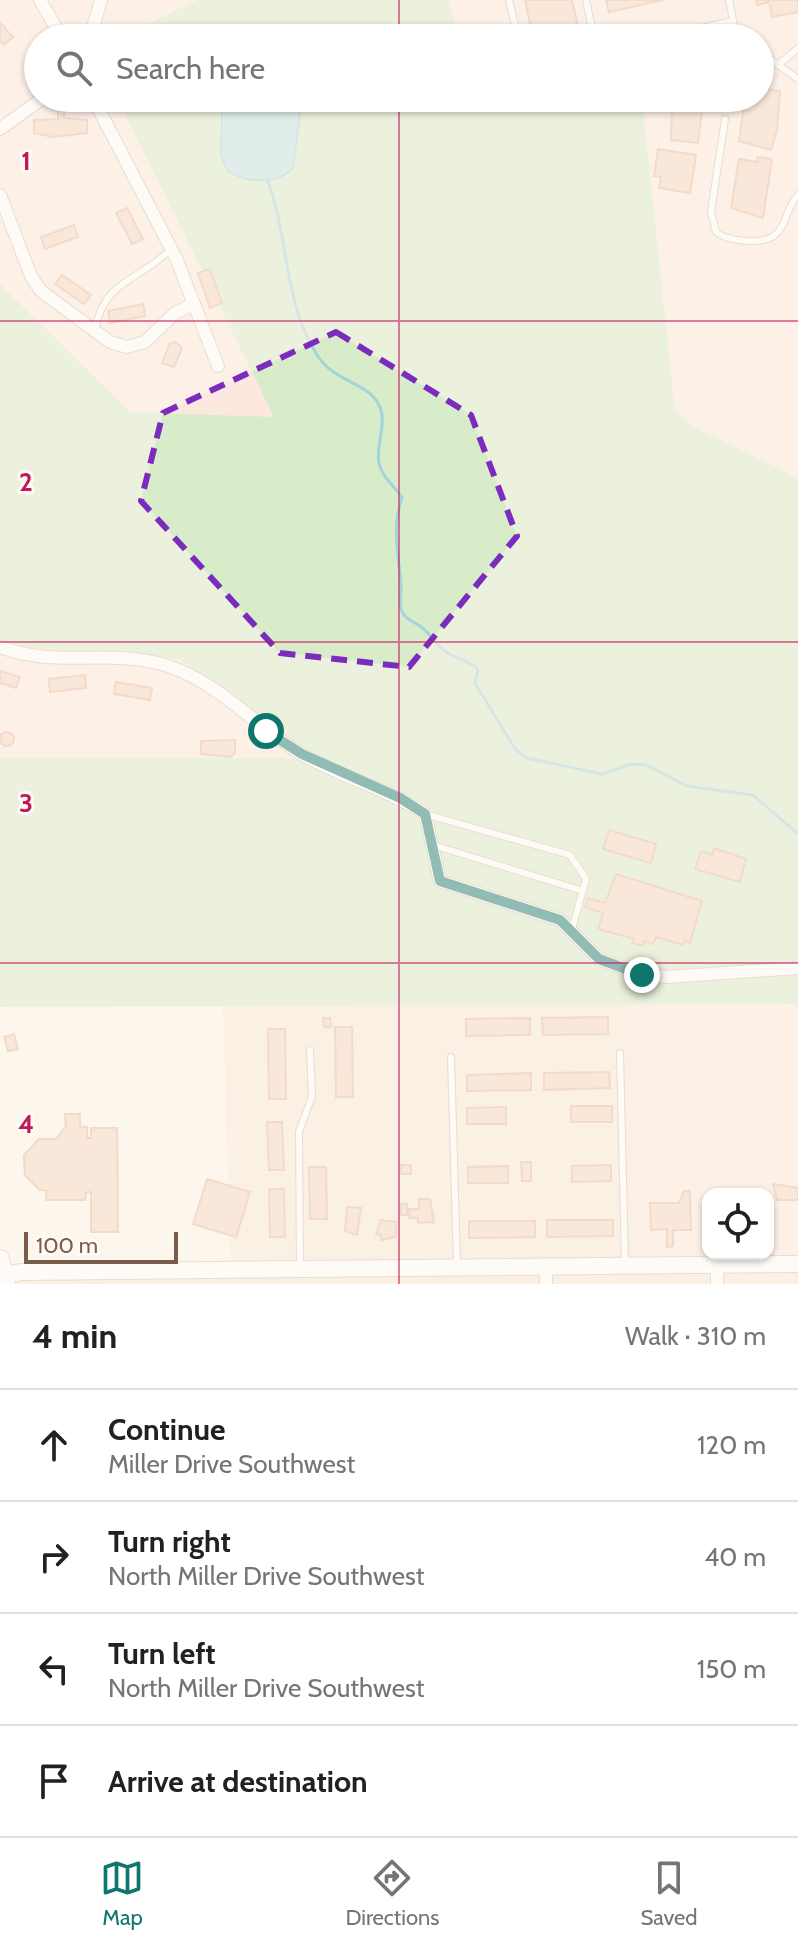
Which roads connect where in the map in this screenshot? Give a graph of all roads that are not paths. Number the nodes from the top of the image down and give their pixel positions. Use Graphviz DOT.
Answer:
graph roads {
  1 [pos="40,0"];
  2 [pos="101,0"];
  3 [pos="509,0"];
  4 [pos="586,0"];
  5 [pos="729,0"];
  6 [pos="733,21"];
  7 [pos="54,24"];
  8 [pos="94,24"];
  9 [pos="515,24"];
  10 [pos="591,24"];
  11 [pos="719,24"];
  12 [pos="735,24"];
  13 [pos="798,48"];
  14 [pos="774,62"];
  15 [pos="778,65"];
  16 [pos="798,79"];
  17 [pos="24,112"];
  18 [pos="100,112"];
  19 [pos="725,119"];
  20 [pos="0,129"];
  21 [pos="0,195"];
  22 [pos="798,195"];
  23 [pos="171,249"];
  24 [pos="194,304"];
  25 [pos="95,331"];
  26 [pos="218,366"];
  27 [pos="0,647"];
  28 [pos="425,814"];
  29 [pos="431,845"];
  30 [pos="583,891"];
  31 [pos="571,931"];
  32 [pos="798,968"];
  33 [pos="310,1050"];
  34 [pos="620,1053"];
  35 [pos="451,1057"];
  36 [pos="798,1264"];
  37 [pos="717,1265"];
  38 [pos="625,1266"];
  39 [pos="457,1267"];
  40 [pos="546,1267"];
  41 [pos="300,1269"];
  42 [pos="3,1273"];
  43 [pos="106,1277"];
  44 [pos="271,1277"];
  45 [pos="43,1278"];
  46 [pos="546,1284"];
  47 [pos="717,1284"];
  1 -- 7 [label="street"];
  2 -- 8 [label="street"];
  3 -- 9 [label="lane"];
  4 -- 10 [label="lane"];
  5 -- 6 [label="lane"];
  6 -- 11 [label="lane"];
  6 -- 12 [label="lane"];
  13 -- 15 [label="lane"];
  14 -- 15 [label="lane"];
  15 -- 16 [label="lane"];
  17 -- 20 [label="street"];
  18 -- 23 [label="street"];
  19 -- 22 [label="lane"];
  21 -- 25 [label="street"];
  23 -- 24 [label="street"];
  23 -- 25 [label="lane"];
  24 -- 25 [label="street"];
  24 -- 26 [label="street"];
  27 -- 28 [label="street"];
  28 -- 29 [label="street"];
  28 -- 30 [label="lane"];
  29 -- 30 [label="lane"];
  29 -- 31 [label="street"];
  30 -- 31 [label="lane"];
  31 -- 32 [label="street"];
  33 -- 41 [label="lane"];
  34 -- 38 [label="lane"];
  35 -- 39 [label="lane"];
  36 -- 37 [label="street"];
  37 -- 38 [label="street"];
  37 -- 47 [label="street"];
  38 -- 40 [label="street"];
  39 -- 40 [label="street"];
  39 -- 41 [label="street"];
  40 -- 46 [label="street"];
  41 -- 44 [label="street"];
  42 -- 45 [label="street"];
  43 -- 44 [label="street"];
  43 -- 45 [label="street"];
}
